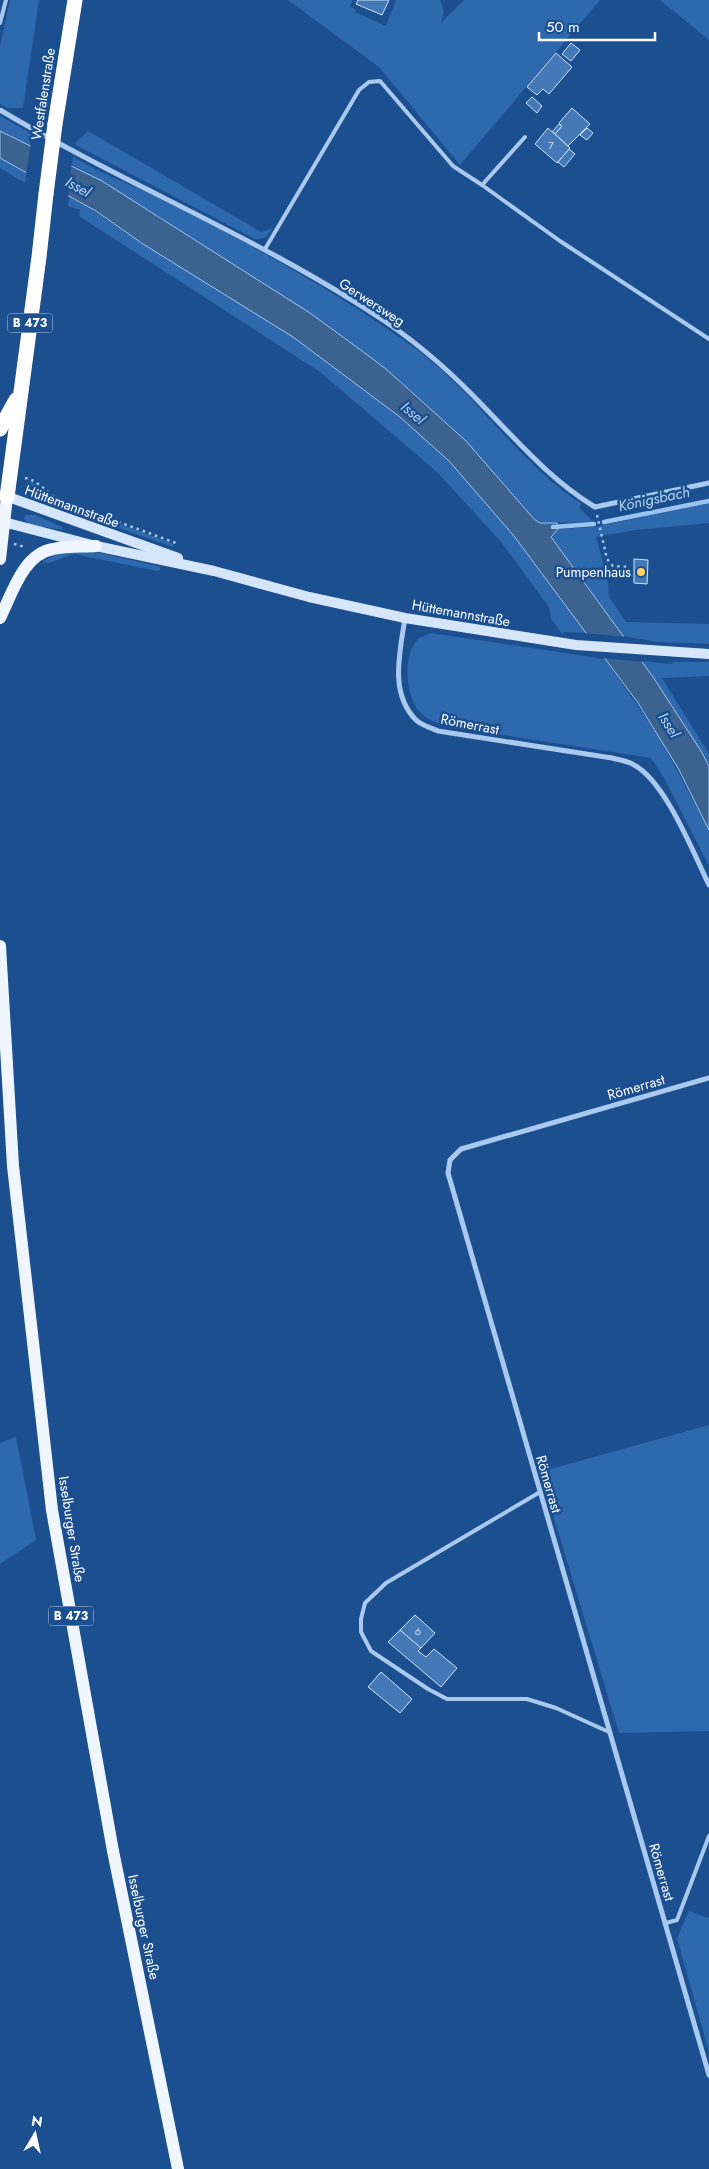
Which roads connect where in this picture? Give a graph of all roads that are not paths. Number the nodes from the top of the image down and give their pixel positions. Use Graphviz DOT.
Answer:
graph roads {
  1 [pos="6,0"];
  2 [pos="75,0"];
  3 [pos="0,23"];
  4 [pos="0,110"];
  5 [pos="526,138"];
  6 [pos="482,185"];
  7 [pos="265,250"];
  8 [pos="709,339"];
  9 [pos="21,390"];
  10 [pos="0,429"];
  11 [pos="709,483"];
  12 [pos="3,496"];
  13 [pos="2,522"];
  14 [pos="96,546"];
  15 [pos="0,559"];
  16 [pos="214,571"];
  17 [pos="0,618"];
  18 [pos="405,618"];
  19 [pos="709,654"];
  20 [pos="709,885"];
  21 [pos="0,946"];
  22 [pos="709,1078"];
  23 [pos="540,1492"];
  24 [pos="609,1732"];
  25 [pos="709,1836"];
  26 [pos="666,1923"];
  27 [pos="709,2075"];
  28 [pos="178,2169"];
  1 -- 3 [label="lane"];
  2 -- 9 [label="highway, Westfalenstraße / B 473, bridge"];
  4 -- 7 [label="street, Gerwersweg"];
  5 -- 6 [label="lane"];
  6 -- 7 [label="lane"];
  6 -- 8 [label="lane"];
  7 -- 11 [label="street, Gerwersweg"];
  9 -- 10 [label="highway, B 473"];
  9 -- 12 [label="highway, B 473"];
  12 -- 13 [label="main road, B 473"];
  12 -- 16 [label="main road, Hüttemannstraße"];
  13 -- 14 [label="main road, Hüttemannstraße"];
  13 -- 15 [label="main road, B 473"];
  14 -- 16 [label="main road, Hüttemannstraße"];
  14 -- 17 [label="main road"];
  16 -- 18 [label="main road, Hüttemannstraße"];
  18 -- 19 [label="main road, Hüttemannstraße"];
  18 -- 20 [label="street, Römerrast"];
  21 -- 28 [label="main road, Isselburger Straße / B 473"];
  22 -- 23 [label="street, Römerrast"];
  23 -- 24 [label="street, Römerrast"];
  23 -- 24 [label="lane"];
  24 -- 26 [label="street, Römerrast"];
  25 -- 26 [label="lane"];
  26 -- 27 [label="street, Römerrast"];
}
